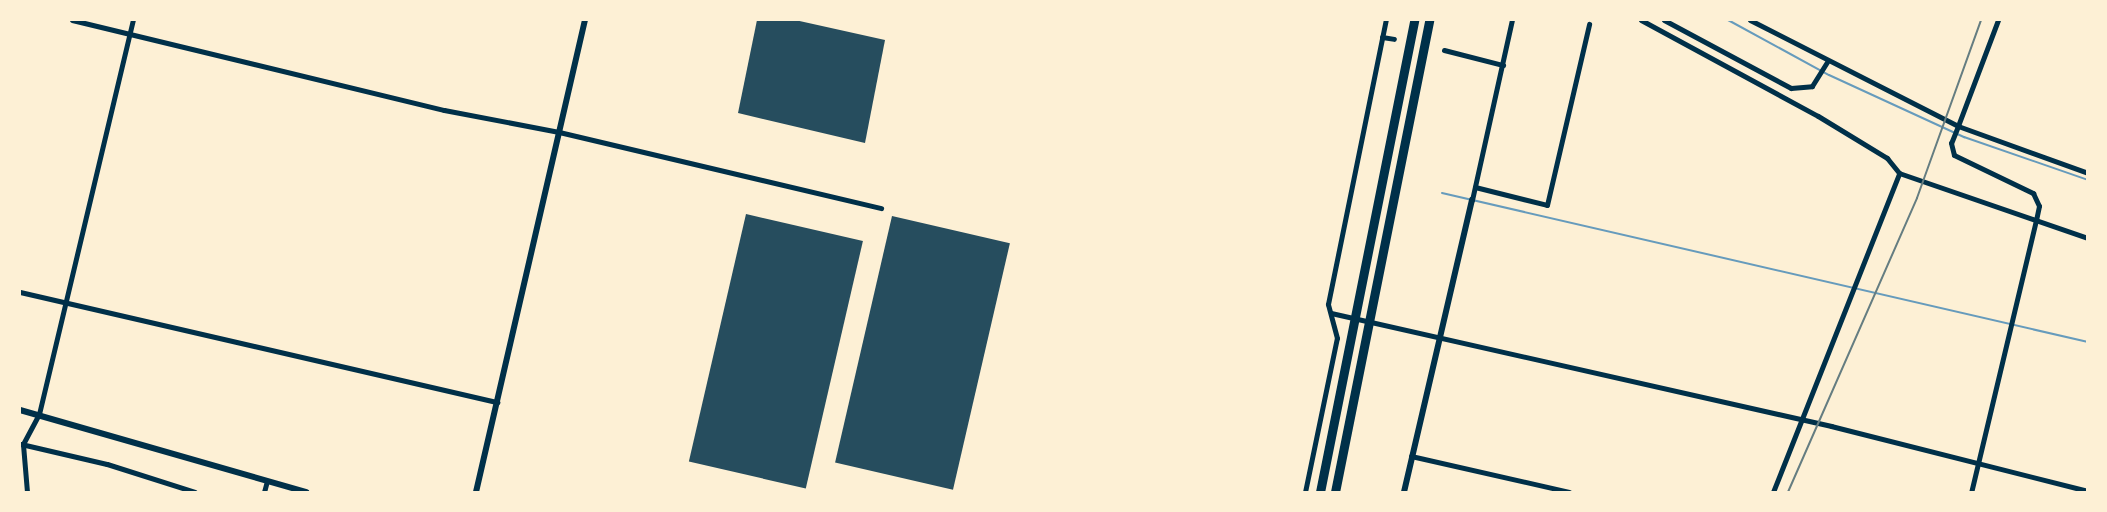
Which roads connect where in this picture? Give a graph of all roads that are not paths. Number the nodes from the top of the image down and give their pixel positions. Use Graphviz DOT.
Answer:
graph roads {
  1 [pos="72,20"];
  2 [pos="133,20"];
  3 [pos="585,20"];
  4 [pos="1386,20"];
  5 [pos="1414,20"];
  6 [pos="1430,20"];
  7 [pos="1512,20"];
  8 [pos="1641,20"];
  9 [pos="1664,20"];
  10 [pos="1750,20"];
  11 [pos="1998,20"];
  12 [pos="1589,24"];
  13 [pos="130,33"];
  14 [pos="1382,38"];
  15 [pos="1394,39"];
  16 [pos="1696,39"];
  17 [pos="1444,50"];
  18 [pos="1691,50"];
  19 [pos="1503,65"];
  20 [pos="1826,65"];
  21 [pos="1958,127"];
  22 [pos="559,132"];
  23 [pos="1899,172"];
  24 [pos="2088,173"];
  25 [pos="1475,187"];
  26 [pos="1472,200"];
  27 [pos="881,208"];
  28 [pos="2036,220"];
  29 [pos="2088,238"];
  30 [pos="20,292"];
  31 [pos="66,303"];
  32 [pos="1331,313"];
  33 [pos="1440,338"];
  34 [pos="498,402"];
  35 [pos="20,410"];
  36 [pos="39,414"];
  37 [pos="1801,420"];
  38 [pos="21,444"];
  39 [pos="1412,456"];
  40 [pos="1978,465"];
  41 [pos="267,481"];
  42 [pos="2088,491"];
  43 [pos="27,492"];
  44 [pos="195,492"];
  45 [pos="264,492"];
  46 [pos="306,492"];
  47 [pos="476,492"];
  48 [pos="1305,492"];
  49 [pos="1320,492"];
  50 [pos="1335,492"];
  51 [pos="1404,492"];
  52 [pos="1569,492"];
  53 [pos="1773,492"];
  54 [pos="1971,492"];
  1 -- 13 [label="street"];
  2 -- 13 [label="street"];
  3 -- 22 [label="street"];
  4 -- 14 [label="street"];
  5 -- 49 [label="highway"];
  6 -- 50 [label="highway"];
  7 -- 19 [label="street"];
  8 -- 18 [label="street"];
  9 -- 16 [label="street"];
  10 -- 20 [label="street"];
  11 -- 21 [label="street"];
  12 -- 25 [label="street"];
  13 -- 22 [label="street"];
  13 -- 31 [label="street"];
  14 -- 15 [label="street"];
  14 -- 32 [label="street"];
  16 -- 18 [label="street"];
  16 -- 20 [label="street"];
  17 -- 19 [label="street"];
  18 -- 23 [label="street"];
  19 -- 25 [label="street"];
  20 -- 21 [label="street"];
  21 -- 24 [label="street"];
  21 -- 28 [label="street"];
  22 -- 27 [label="street"];
  22 -- 34 [label="street"];
  23 -- 28 [label="street"];
  23 -- 37 [label="street"];
  25 -- 26 [label="street"];
  26 -- 33 [label="street"];
  28 -- 29 [label="street"];
  28 -- 40 [label="street"];
  30 -- 31 [label="street"];
  31 -- 34 [label="street"];
  31 -- 36 [label="street"];
  32 -- 33 [label="street"];
  32 -- 48 [label="street"];
  33 -- 37 [label="street"];
  33 -- 39 [label="street"];
  34 -- 47 [label="street"];
  35 -- 36 [label="street"];
  36 -- 38 [label="street"];
  36 -- 41 [label="street"];
  37 -- 40 [label="street"];
  37 -- 53 [label="street"];
  38 -- 43 [label="street"];
  38 -- 44 [label="street"];
  39 -- 51 [label="street"];
  39 -- 52 [label="street"];
  40 -- 42 [label="street"];
  40 -- 54 [label="street"];
  41 -- 45 [label="street"];
  41 -- 46 [label="street"];
}
